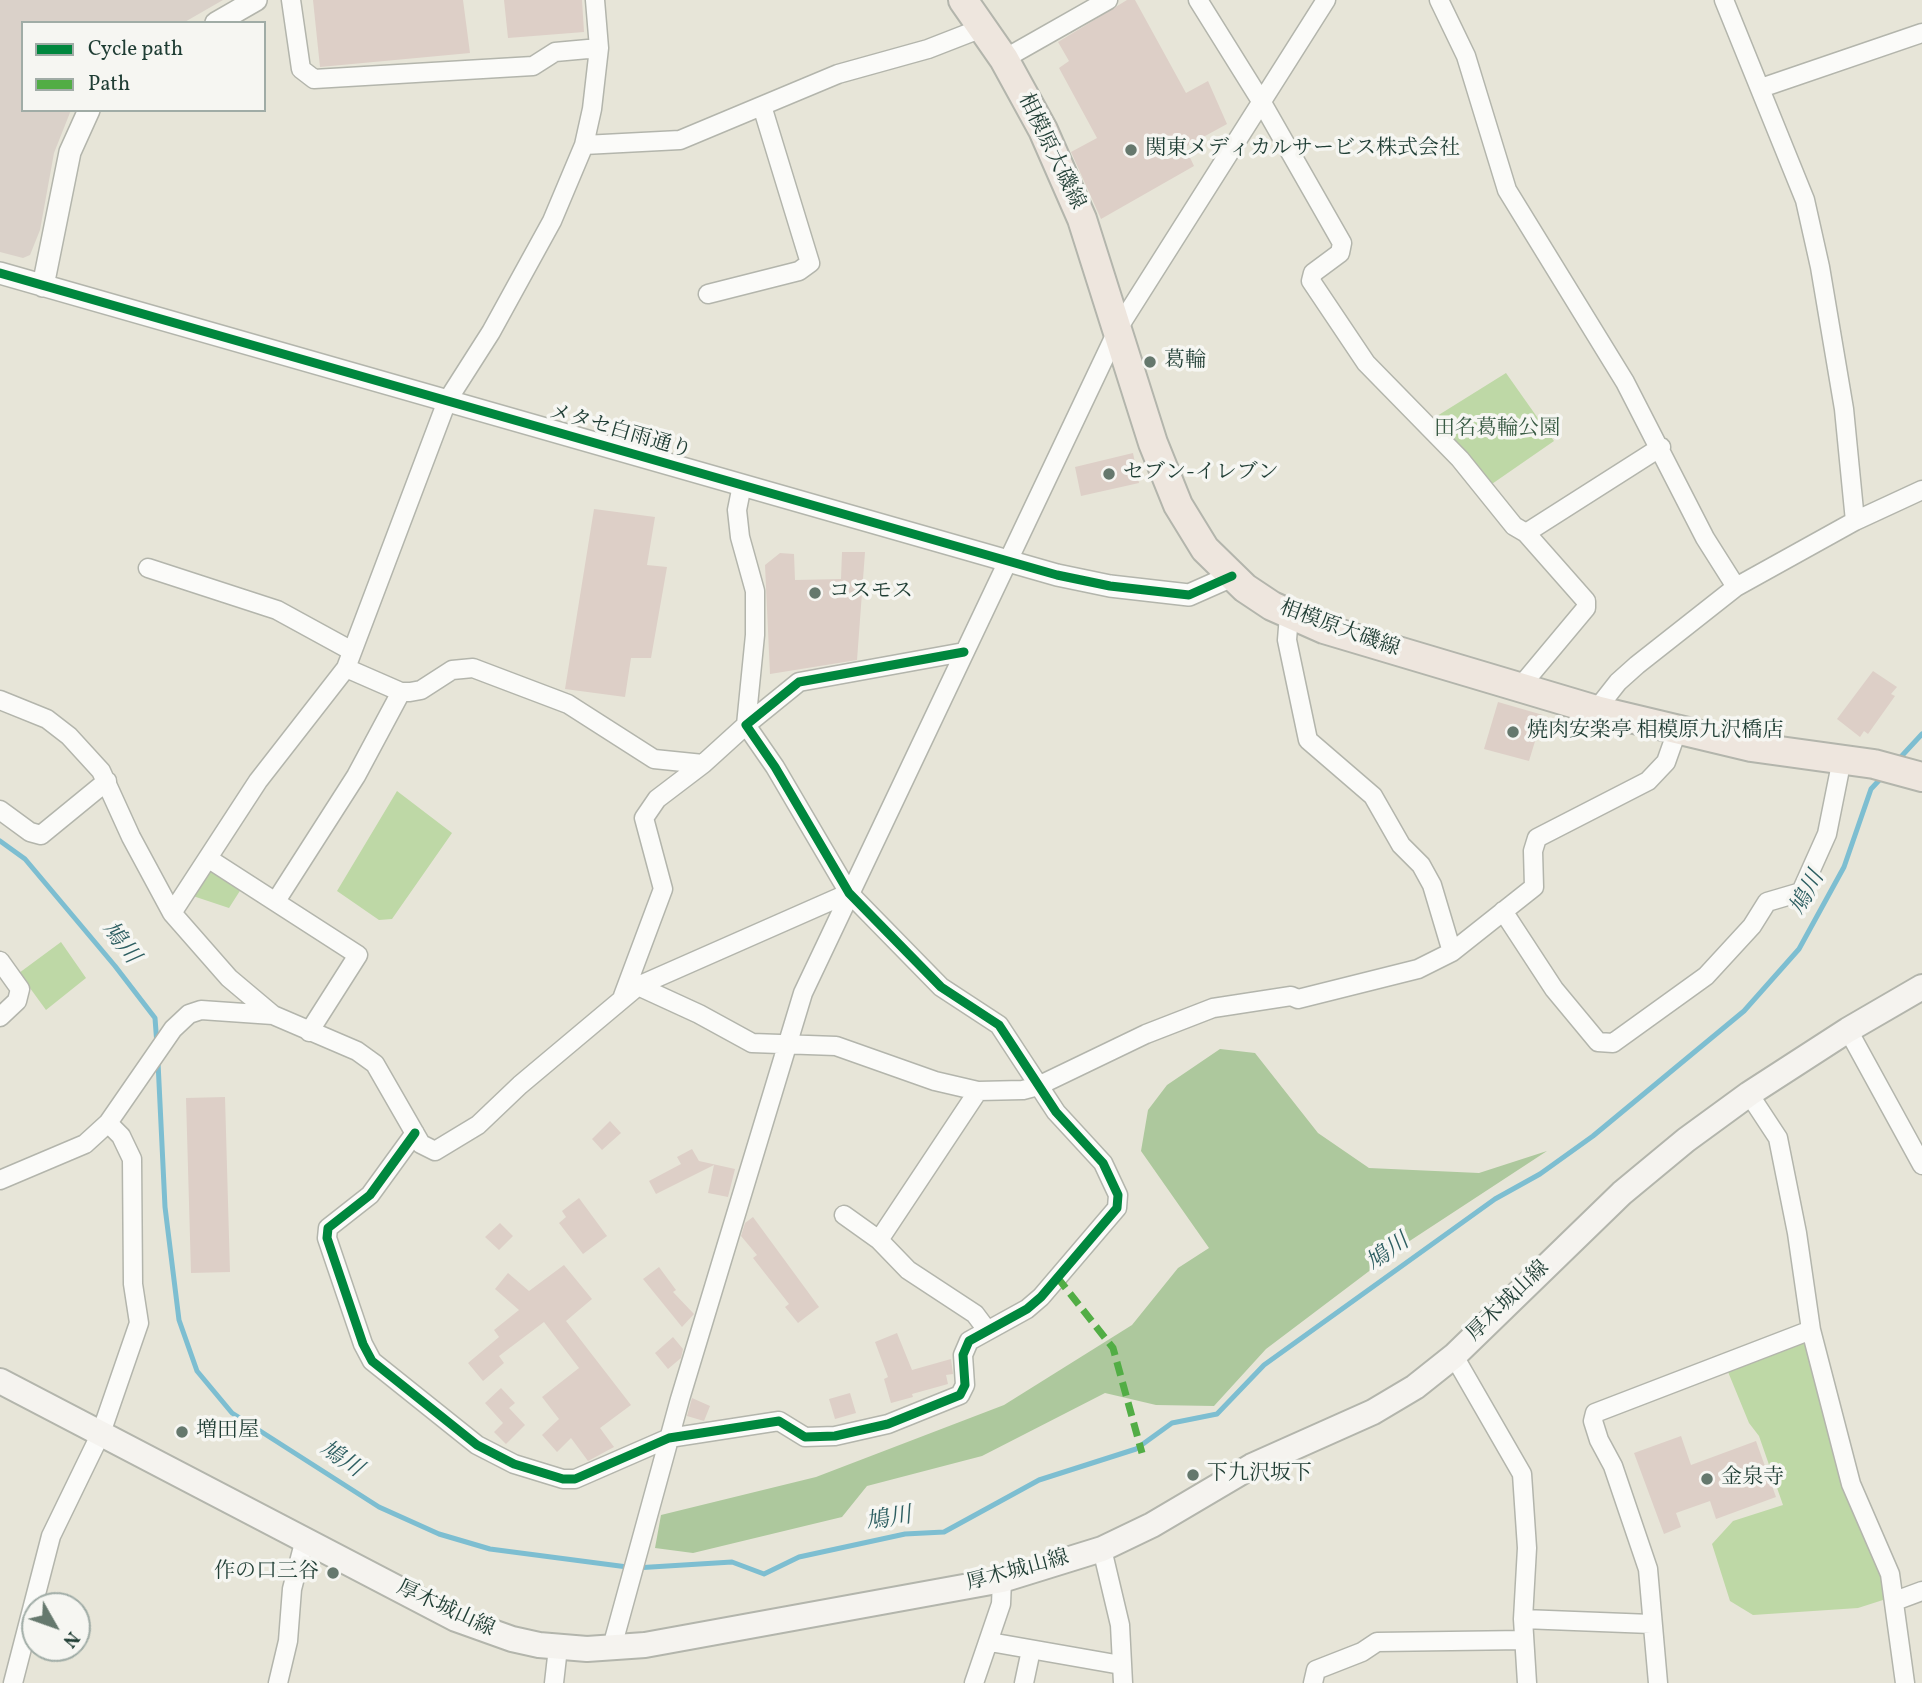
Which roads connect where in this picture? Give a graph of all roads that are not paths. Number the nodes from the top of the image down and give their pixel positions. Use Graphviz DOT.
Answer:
graph roads {
  1 [pos="256,0"];
  2 [pos="291,0"];
  3 [pos="595,0"];
  4 [pos="963,0"];
  5 [pos="1108,0"];
  6 [pos="1198,0"];
  7 [pos="1326,0"];
  8 [pos="1439,0"];
  9 [pos="1724,0"];
  10 [pos="219,21"];
  11 [pos="982,28"];
  12 [pos="1922,33"];
  13 [pos="599,48"];
  14 [pos="1004,60"];
  15 [pos="1761,88"];
  16 [pos="1261,101"];
  17 [pos="762,106"];
  18 [pos="88,112"];
  19 [pos="584,145"];
  20 [pos="0,273"];
  21 [pos="43,286"];
  22 [pos="708,294"];
  23 [pos="1119,327"];
  24 [pos="447,401"];
  25 [pos="1661,447"];
  26 [pos="742,485"];
  27 [pos="1922,490"];
  28 [pos="1854,521"];
  29 [pos="1526,533"];
  30 [pos="1008,561"];
  31 [pos="148,568"];
  32 [pos="1232,576"];
  33 [pos="1736,587"];
  34 [pos="1289,615"];
  35 [pos="964,652"];
  36 [pos="349,659"];
  37 [pos="1520,687"];
  38 [pos="401,692"];
  39 [pos="0,700"];
  40 [pos="1596,710"];
  41 [pos="746,725"];
  42 [pos="1677,731"];
  43 [pos="1842,759"];
  44 [pos="703,764"];
  45 [pos="1919,776"];
  46 [pos="107,782"];
  47 [pos="0,810"];
  48 [pos="209,859"];
  49 [pos="849,893"];
  50 [pos="276,901"];
  51 [pos="1503,911"];
  52 [pos="172,913"];
  53 [pos="1452,952"];
  54 [pos="0,961"];
  55 [pos="638,986"];
  56 [pos="1922,987"];
  57 [pos="621,1001"];
  58 [pos="273,1015"];
  59 [pos="0,1017"];
  60 [pos="1848,1030"];
  61 [pos="309,1032"];
  62 [pos="786,1044"];
  63 [pos="1038,1086"];
  64 [pos="978,1091"];
  65 [pos="1749,1094"];
  66 [pos="108,1123"];
  67 [pos="415,1133"];
  68 [pos="1916,1140"];
  69 [pos="1922,1165"];
  70 [pos="0,1180"];
  71 [pos="844,1215"];
  72 [pos="879,1240"];
  73 [pos="987,1329"];
  74 [pos="1811,1330"];
  75 [pos="1454,1356"];
  76 [pos="0,1381"];
  77 [pos="101,1433"];
  78 [pos="669,1438"];
  79 [pos="305,1539"];
  80 [pos="1102,1549"];
  81 [pos="1002,1580"];
  82 [pos="1922,1591"];
  83 [pos="1895,1601"];
  84 [pos="1523,1619"];
  85 [pos="1651,1624"];
  86 [pos="1524,1640"];
  87 [pos="990,1642"];
  88 [pos="612,1647"];
  89 [pos="558,1648"];
  90 [pos="1031,1650"];
  91 [pos="1122,1674"];
  92 [pos="13,1683"];
  93 [pos="278,1683"];
  94 [pos="554,1683"];
  95 [pos="974,1683"];
  96 [pos="1024,1683"];
  97 [pos="1313,1683"];
  98 [pos="1527,1683"];
  99 [pos="1658,1683"];
  100 [pos="1905,1683"];
  1 -- 10 [label="street"];
  2 -- 13 [label="street"];
  3 -- 13 [label="street"];
  4 -- 11 [label="main road, 相模原大磯線"];
  5 -- 14 [label="street"];
  6 -- 16 [label="street"];
  7 -- 16 [label="street"];
  8 -- 25 [label="street"];
  9 -- 15 [label="street"];
  11 -- 14 [label="main road, 相模原大磯線"];
  11 -- 17 [label="street"];
  12 -- 15 [label="street"];
  13 -- 19 [label="street"];
  14 -- 23 [label="main road, 相模原大磯線"];
  15 -- 28 [label="street"];
  16 -- 23 [label="street"];
  16 -- 29 [label="street"];
  17 -- 19 [label="street"];
  17 -- 22 [label="street"];
  18 -- 21 [label="street"];
  19 -- 24 [label="street"];
  20 -- 21 [label="street, メタセ白雨通り"];
  21 -- 24 [label="street, メタセ白雨通り"];
  23 -- 30 [label="street"];
  23 -- 32 [label="main road, 相模原大磯線"];
  24 -- 26 [label="street, メタセ白雨通り"];
  24 -- 36 [label="street"];
  25 -- 29 [label="street"];
  25 -- 33 [label="street"];
  26 -- 30 [label="street, メタセ白雨通り"];
  26 -- 41 [label="street"];
  27 -- 28 [label="street"];
  28 -- 33 [label="street"];
  29 -- 37 [label="street"];
  30 -- 32 [label="street, メタセ白雨通り"];
  30 -- 35 [label="street"];
  31 -- 36 [label="street"];
  32 -- 34 [label="main road, 相模原大磯線"];
  33 -- 40 [label="street"];
  34 -- 37 [label="main road, 相模原大磯線"];
  34 -- 53 [label="street"];
  35 -- 41 [label="street"];
  35 -- 49 [label="street"];
  36 -- 38 [label="street"];
  36 -- 48 [label="street"];
  37 -- 40 [label="main road, 相模原大磯線"];
  38 -- 44 [label="street"];
  38 -- 50 [label="street"];
  39 -- 46 [label="street"];
  40 -- 42 [label="main road, 相模原大磯線"];
  41 -- 44 [label="street"];
  41 -- 49 [label="street"];
  42 -- 43 [label="main road, 相模原大磯線"];
  42 -- 51 [label="street"];
  43 -- 45 [label="main road, 相模原大磯線"];
  43 -- 51 [label="street"];
  44 -- 57 [label="street"];
  46 -- 47 [label="street"];
  46 -- 52 [label="street"];
  48 -- 50 [label="street"];
  48 -- 52 [label="street"];
  49 -- 55 [label="street"];
  49 -- 62 [label="street"];
  49 -- 63 [label="street"];
  50 -- 61 [label="street"];
  51 -- 53 [label="street"];
  52 -- 58 [label="street"];
  53 -- 63 [label="street"];
  54 -- 59 [label="street"];
  55 -- 57 [label="street"];
  55 -- 62 [label="street"];
  56 -- 60 [label="main road, 厚木城山線"];
  57 -- 67 [label="street"];
  58 -- 61 [label="street"];
  58 -- 66 [label="street"];
  60 -- 65 [label="main road, 厚木城山線"];
  60 -- 68 [label="street"];
  61 -- 67 [label="street"];
  62 -- 64 [label="street"];
  62 -- 78 [label="street"];
  63 -- 64 [label="street"];
  63 -- 73 [label="street"];
  64 -- 72 [label="street"];
  65 -- 74 [label="street"];
  65 -- 75 [label="main road, 厚木城山線"];
  66 -- 70 [label="street"];
  66 -- 77 [label="street"];
  67 -- 78 [label="street"];
  68 -- 69 [label="street"];
  71 -- 72 [label="street"];
  72 -- 73 [label="street"];
  73 -- 78 [label="street"];
  74 -- 83 [label="street"];
  74 -- 85 [label="street"];
  75 -- 80 [label="main road, 厚木城山線"];
  75 -- 84 [label="street"];
  76 -- 77 [label="main road, 厚木城山線"];
  77 -- 79 [label="main road, 厚木城山線"];
  77 -- 92 [label="street"];
  78 -- 88 [label="street"];
  79 -- 89 [label="main road, 厚木城山線"];
  79 -- 93 [label="street"];
  80 -- 81 [label="main road, 厚木城山線"];
  80 -- 91 [label="street"];
  81 -- 87 [label="street"];
  81 -- 88 [label="main road, 厚木城山線"];
  82 -- 83 [label="street"];
  83 -- 100 [label="street"];
  84 -- 85 [label="street"];
  84 -- 86 [label="street"];
  85 -- 99 [label="street"];
  86 -- 97 [label="street"];
  86 -- 98 [label="street"];
  87 -- 90 [label="street"];
  87 -- 95 [label="street"];
  88 -- 89 [label="main road, 厚木城山線"];
  89 -- 94 [label="street"];
  90 -- 91 [label="street"];
  90 -- 96 [label="street"];
}
